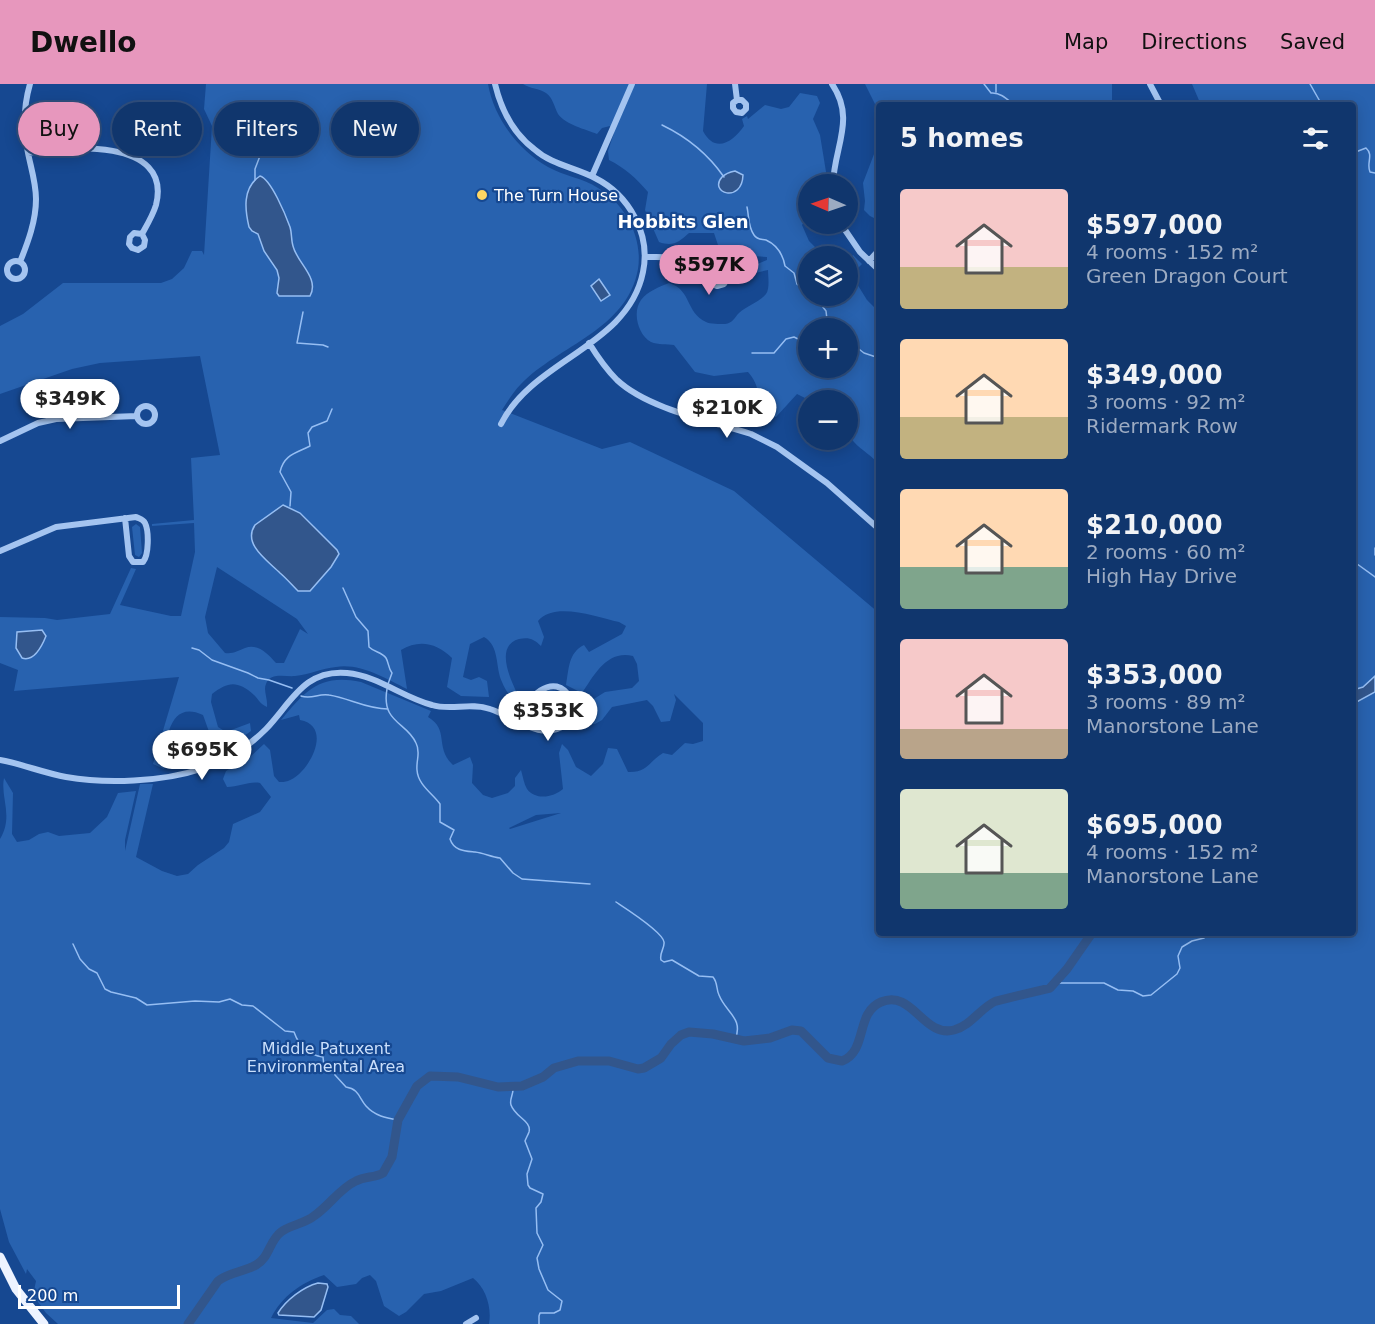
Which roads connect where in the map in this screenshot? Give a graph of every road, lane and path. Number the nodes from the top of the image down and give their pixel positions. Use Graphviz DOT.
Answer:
graph roads {
  1 [pos="30,84"];
  2 [pos="495,84"];
  3 [pos="632,84"];
  4 [pos="735,84"];
  5 [pos="832,84"];
  6 [pos="1150,84"];
  7 [pos="736,100"];
  8 [pos="26,102"];
  9 [pos="1159,102"];
  10 [pos="100,150"];
  11 [pos="29,156"];
  12 [pos="835,174"];
  13 [pos="592,176"];
  14 [pos="142,234"];
  15 [pos="847,234"];
  16 [pos="876,253"];
  17 [pos="645,257"];
  18 [pos="869,261"];
  19 [pos="20,262"];
  20 [pos="876,267"];
  21 [pos="712,271"];
  22 [pos="589,343"];
  23 [pos="137,416"];
  24 [pos="501,424"];
  25 [pos="0,441"];
  26 [pos="125,518"];
  27 [pos="876,526"];
  28 [pos="0,551"];
  29 [pos="514,720"];
  30 [pos="0,760"];
  31 [pos="0,1257"];
  32 [pos="476,1318"];
  33 [pos="44,1324"];
  34 [pos="466,1324"];
  1 -- 8 [label="street"];
  2 -- 13 [label="street"];
  3 -- 13 [label="street"];
  4 -- 7 [label="street"];
  5 -- 12 [label="street"];
  6 -- 9 [label="street"];
  10 -- 14 [label="street"];
  11 -- 19 [label="street"];
  13 -- 17 [label="street"];
  15 -- 18 [label="street"];
  16 -- 18 [label="street"];
  17 -- 21 [label="street"];
  17 -- 22 [label="street"];
  18 -- 20 [label="street"];
  22 -- 24 [label="street"];
  22 -- 27 [label="street"];
  23 -- 25 [label="street"];
  26 -- 26 [label="street"];
  26 -- 28 [label="street"];
  29 -- 29 [label="street"];
  29 -- 30 [label="street"];
  31 -- 33 [label="main road"];
  32 -- 34 [label="street"];
}
